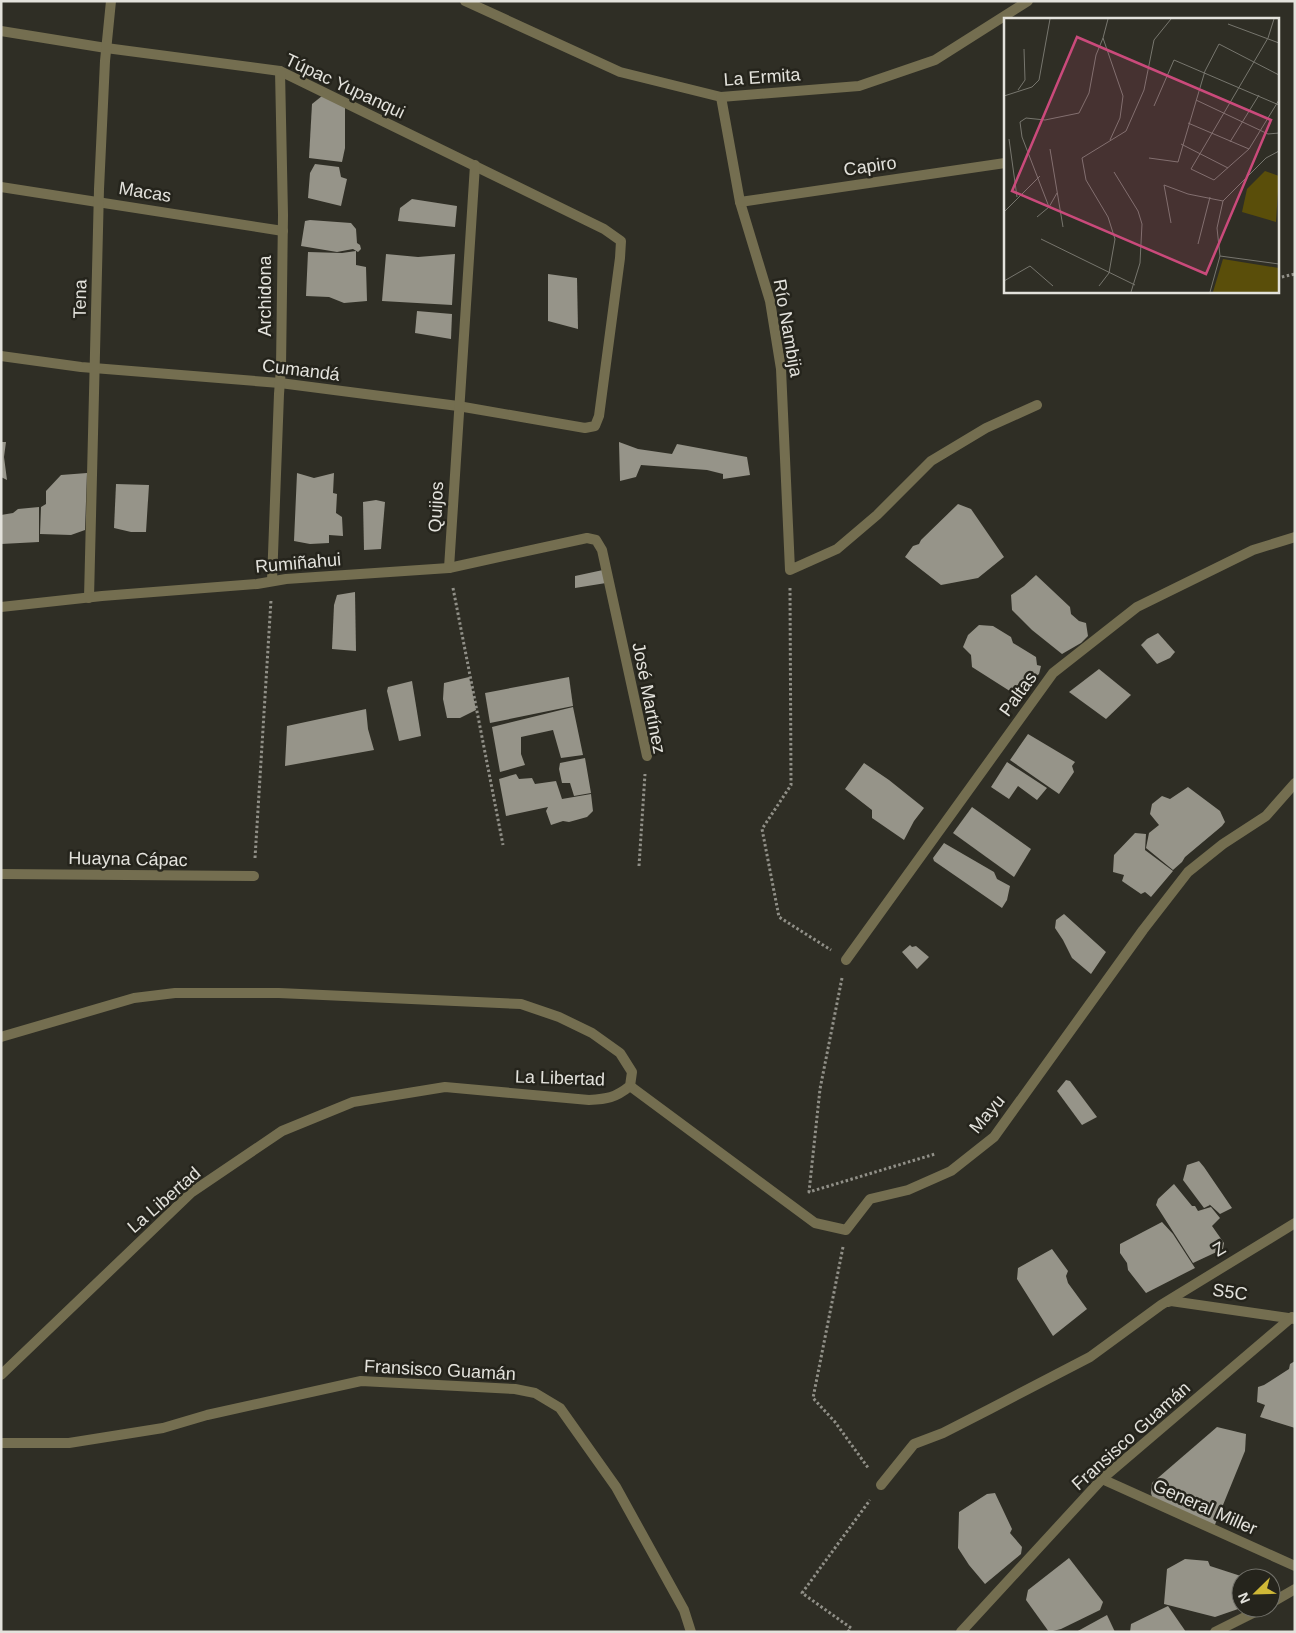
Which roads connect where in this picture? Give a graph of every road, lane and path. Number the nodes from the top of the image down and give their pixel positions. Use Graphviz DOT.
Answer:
graph roads {
  1 [pos="111,1"];
  2 [pos="465,1"];
  3 [pos="1028,1"];
  4 [pos="1,30"];
  5 [pos="106,48"];
  6 [pos="280,71"];
  7 [pos="721,97"];
  8 [pos="1004,163"];
  9 [pos="475,165"];
  10 [pos="1,187"];
  11 [pos="99,202"];
  12 [pos="740,202"];
  13 [pos="283,230"];
  14 [pos="1295,274"];
  15 [pos="1278,278"];
  16 [pos="1,356"];
  17 [pos="95,368"];
  18 [pos="280,383"];
  19 [pos="1036,405"];
  20 [pos="458,406"];
  21 [pos="595,426"];
  22 [pos="1295,537"];
  23 [pos="596,540"];
  24 [pos="449,568"];
  25 [pos="790,570"];
  26 [pos="272,581"];
  27 [pos="89,598"];
  28 [pos="1,607"];
  29 [pos="647,756"];
  30 [pos="1295,783"];
  31 [pos="503,845"];
  32 [pos="639,866"];
  33 [pos="1,874"];
  34 [pos="254,876"];
  35 [pos="846,960"];
  36 [pos="1,1038"];
  37 [pos="630,1086"];
  38 [pos="938,1154"];
  39 [pos="1295,1223"];
  40 [pos="846,1230"];
  41 [pos="1161,1305"];
  42 [pos="1293,1318"];
  43 [pos="1,1375"];
  44 [pos="1,1444"];
  45 [pos="1102,1480"];
  46 [pos="881,1485"];
  47 [pos="1295,1566"];
  48 [pos="1295,1589"];
  49 [pos="1281,1597"];
  50 [pos="1243,1618"];
  51 [pos="691,1632"];
  52 [pos="848,1632"];
  53 [pos="961,1632"];
  54 [pos="1215,1632"];
  1 -- 5 [label="street, Tena"];
  2 -- 7 [label="street, La Ermita"];
  3 -- 7 [label="street, La Ermita"];
  4 -- 5 [label="street, Túpac Yupanqui"];
  5 -- 6 [label="street, Túpac Yupanqui"];
  5 -- 11 [label="street, Tena"];
  6 -- 9 [label="street, Túpac Yupanqui"];
  6 -- 13 [label="street, Archidona"];
  7 -- 12 [label="street, Río Nambija"];
  8 -- 12 [label="street, Capiro"];
  9 -- 20 [label="street, Quijos"];
  9 -- 21 [label="street, Túpac Yupanqui"];
  10 -- 11 [label="street, Macas"];
  11 -- 13 [label="street, Macas"];
  11 -- 17 [label="street, Tena"];
  12 -- 25 [label="street, Río Nambija"];
  13 -- 18 [label="street, Archidona"];
  14 -- 15 [label="path"];
  16 -- 17 [label="street, Cumandá"];
  17 -- 18 [label="street, Cumandá"];
  17 -- 27 [label="street, Tena"];
  18 -- 20 [label="street, Cumandá"];
  18 -- 26 [label="street, Archidona"];
  19 -- 25 [label="street"];
  20 -- 21 [label="street, Cumandá"];
  20 -- 24 [label="street, Quijos"];
  22 -- 35 [label="street, Paltas"];
  23 -- 24 [label="street, Rumiñahui"];
  23 -- 29 [label="street, José Martínez"];
  24 -- 26 [label="street, Rumiñahui"];
  24 -- 31 [label="path"];
  25 -- 35 [label="path"];
  26 -- 27 [label="street, Rumiñahui"];
  26 -- 34 [label="path"];
  27 -- 28 [label="street, Rumiñahui"];
  29 -- 32 [label="path, José Martínez"];
  30 -- 40 [label="street, Mayu"];
  33 -- 34 [label="street, Huayna Cápac"];
  35 -- 38 [label="path"];
  36 -- 37 [label="street, La Libertad"];
  37 -- 40 [label="street"];
  37 -- 43 [label="street, La Libertad"];
  39 -- 41 [label="street, Z"];
  40 -- 46 [label="path"];
  41 -- 42 [label="street, S5C"];
  41 -- 46 [label="street, Z"];
  42 -- 45 [label="street, Fransisco Guamán"];
  44 -- 51 [label="street, Fransisco Guamán"];
  45 -- 47 [label="street, General Miller"];
  45 -- 53 [label="street, Fransisco Guamán"];
  46 -- 52 [label="path"];
  48 -- 49 [label="street"];
  50 -- 54 [label="street"];
}
